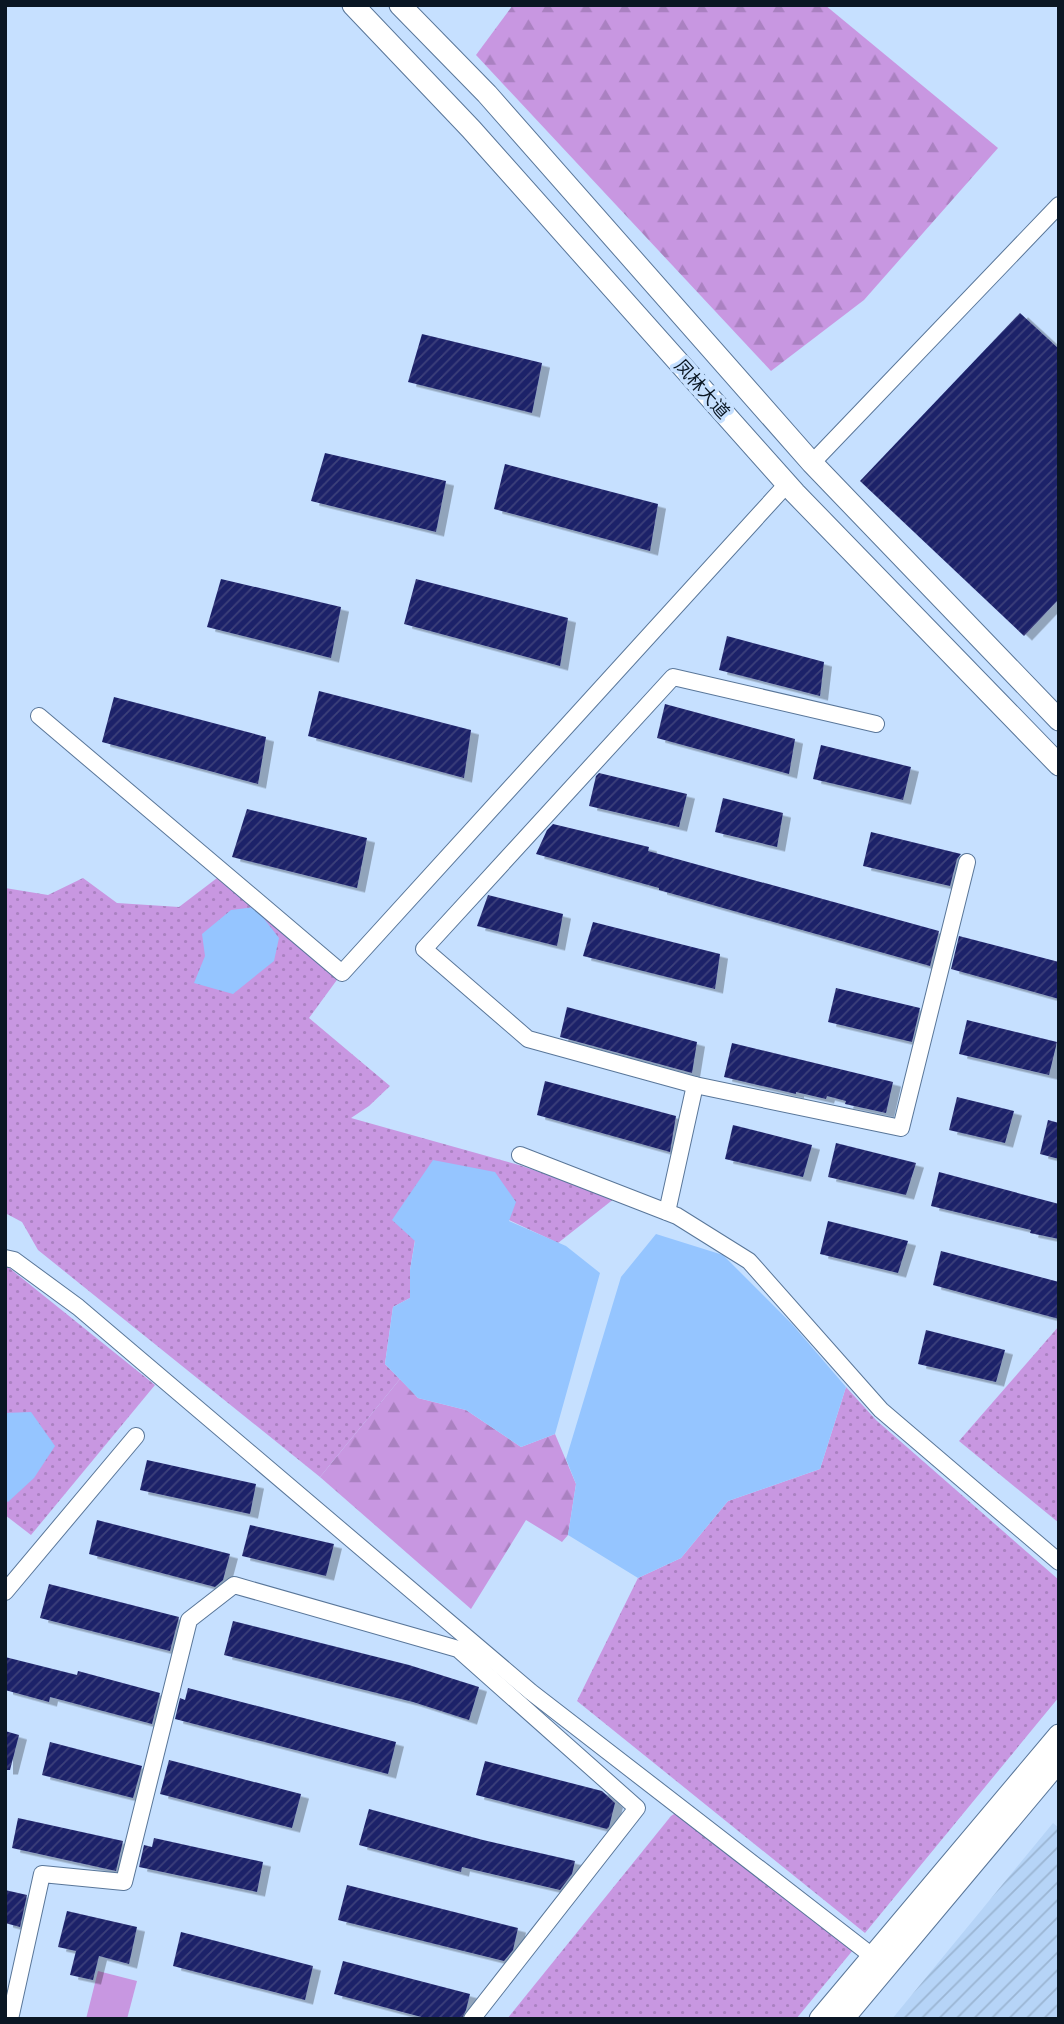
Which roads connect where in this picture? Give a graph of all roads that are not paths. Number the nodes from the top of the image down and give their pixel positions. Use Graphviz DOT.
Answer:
graph roads {
  1 [pos="353,5"];
  2 [pos="400,5"];
  3 [pos="1059,205"];
  4 [pos="812,463"];
  5 [pos="787,484"];
  6 [pos="39,716"];
  7 [pos="1059,720"];
  8 [pos="876,724"];
  9 [pos="1059,765"];
  10 [pos="967,862"];
  11 [pos="695,1085"];
  12 [pos="520,1155"];
  13 [pos="667,1212"];
  14 [pos="5,1258"];
  15 [pos="135,1436"];
  16 [pos="1059,1562"];
  17 [pos="5,1592"];
  18 [pos="500,1677"];
  19 [pos="1059,1735"];
  20 [pos="1059,1761"];
  21 [pos="880,1962"];
  22 [pos="9,2019"];
  23 [pos="472,2019"];
  24 [pos="820,2019"];
  25 [pos="843,2019"];
  1 -- 5 [label="main road, 凤林大道"];
  2 -- 4 [label="main road, 凤林大道"];
  3 -- 4 [label="street"];
  4 -- 7 [label="main road, 凤林大道"];
  5 -- 6 [label="street"];
  5 -- 9 [label="main road, 凤林大道"];
  8 -- 11 [label="street"];
  10 -- 11 [label="street"];
  11 -- 13 [label="street"];
  12 -- 13 [label="street"];
  13 -- 16 [label="street"];
  14 -- 18 [label="street"];
  15 -- 17 [label="street"];
  18 -- 21 [label="street"];
  18 -- 22 [label="street"];
  18 -- 23 [label="street"];
  19 -- 21 [label="main road"];
  20 -- 21 [label="main road"];
  21 -- 24 [label="main road"];
  21 -- 25 [label="main road"];
}
